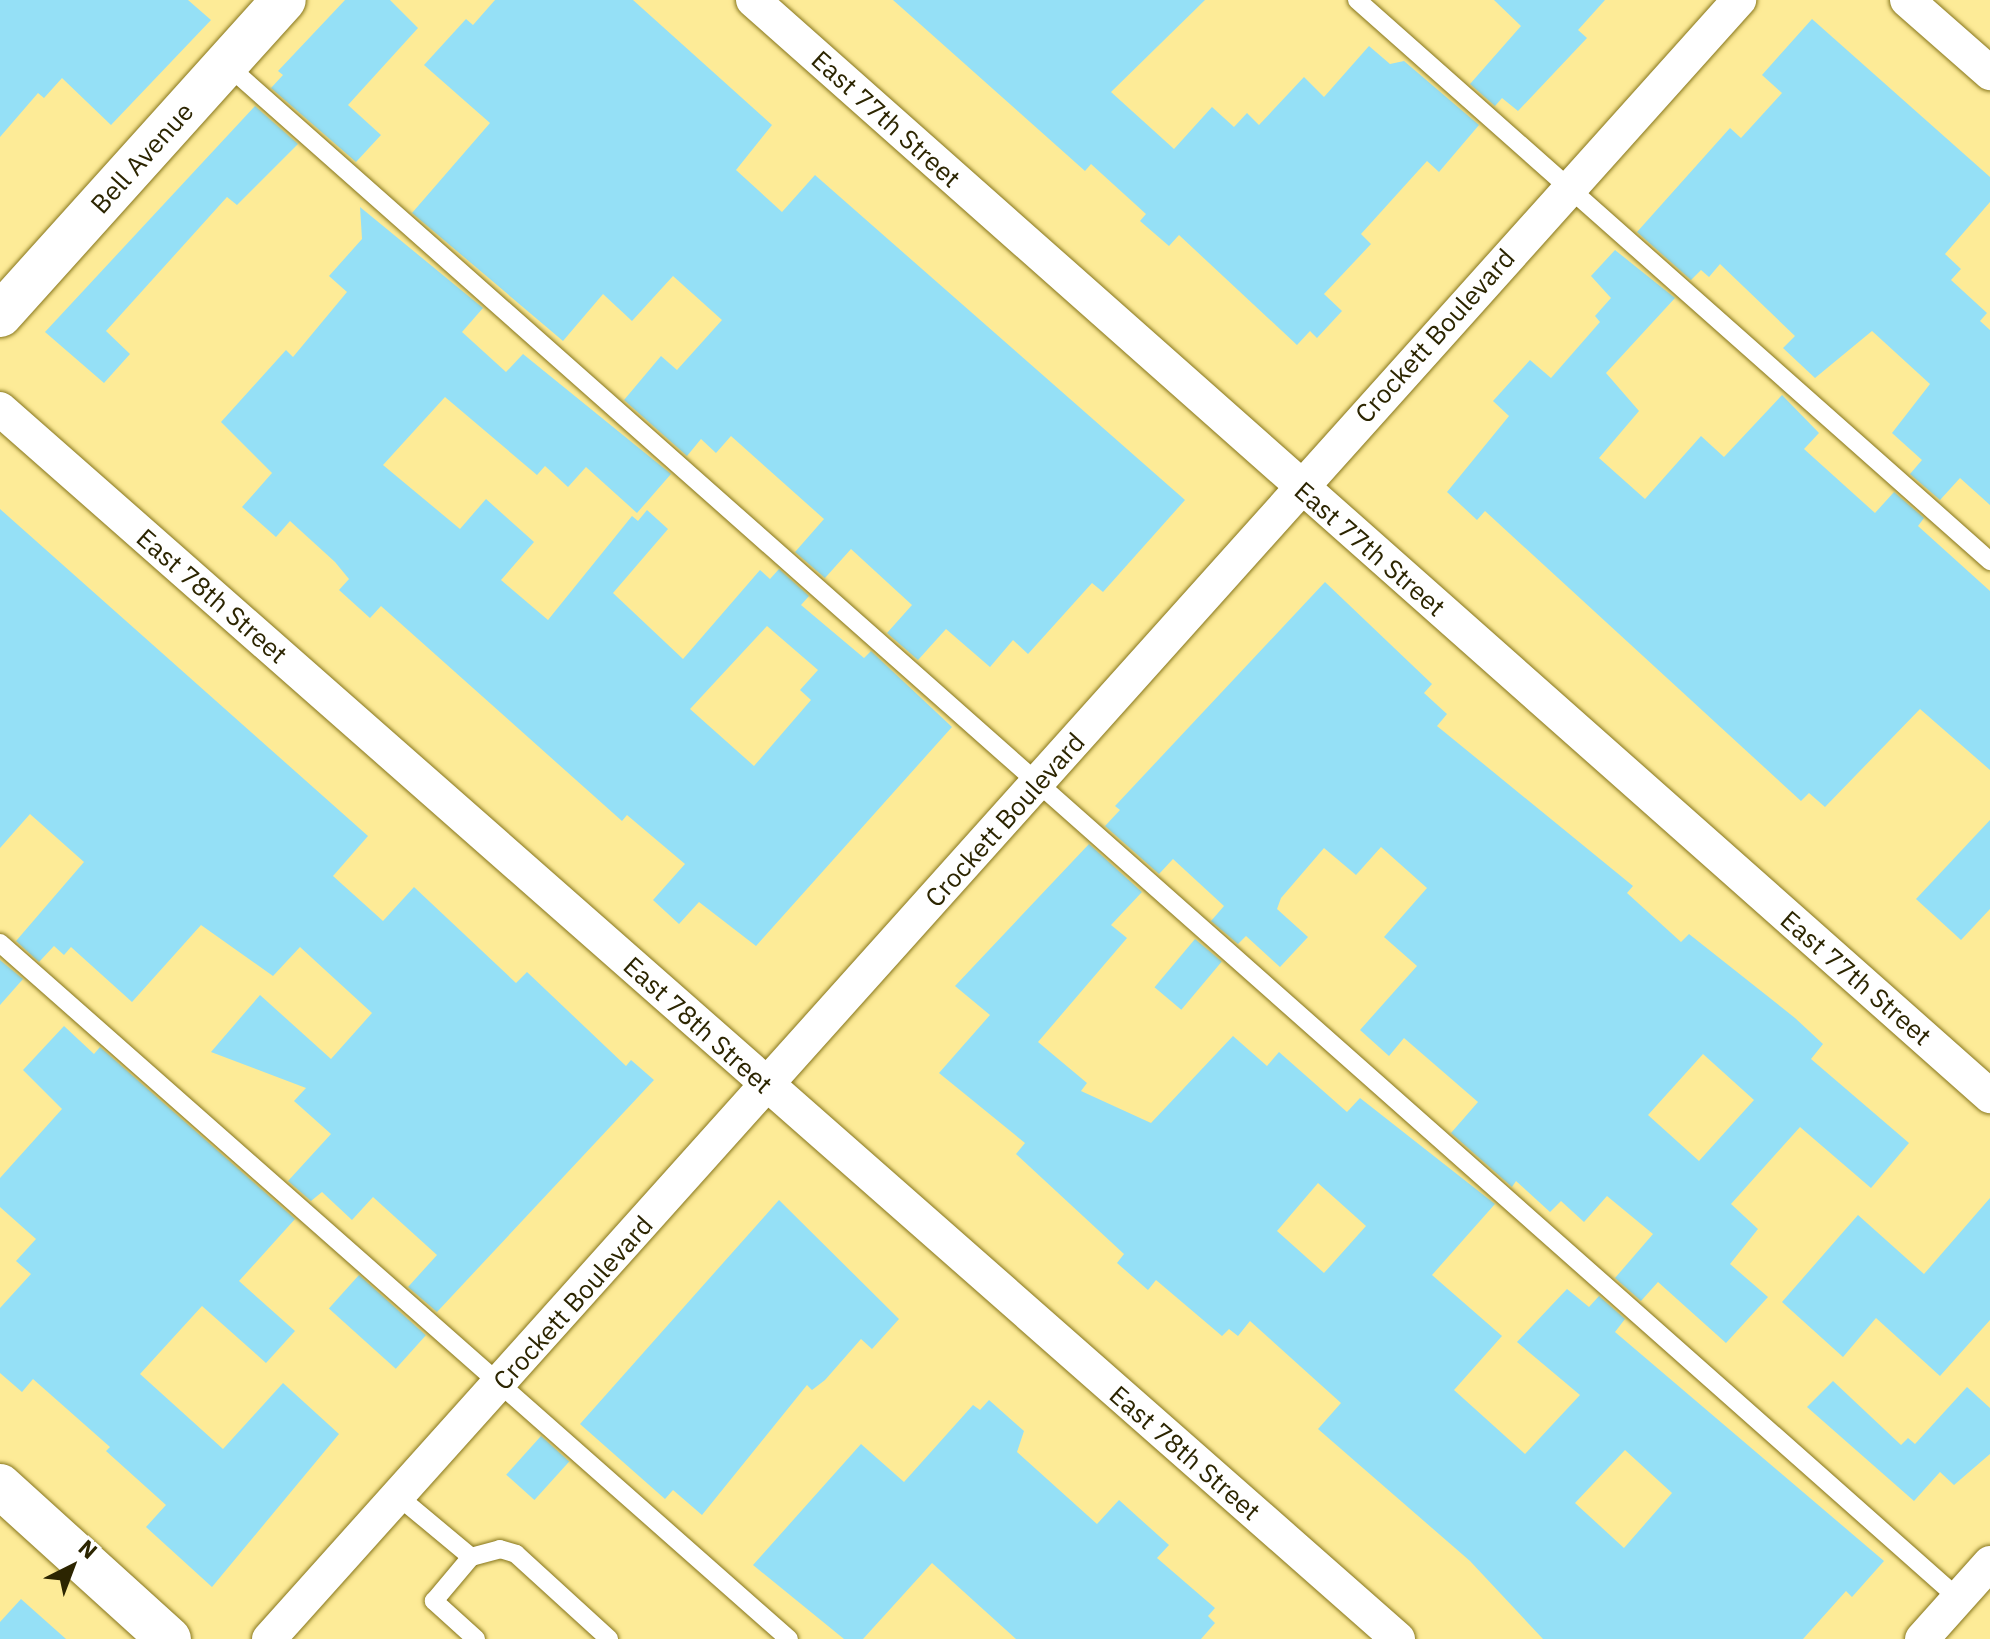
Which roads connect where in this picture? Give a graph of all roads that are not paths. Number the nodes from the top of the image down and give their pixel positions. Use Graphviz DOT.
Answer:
graph roads {
  1 [pos="284,0"];
  2 [pos="753,0"];
  3 [pos="1357,0"];
  4 [pos="1739,0"];
  5 [pos="1907,0"];
  6 [pos="226,64"];
  7 [pos="1990,73"];
  8 [pos="1570,187"];
  9 [pos="0,315"];
  10 [pos="0,409"];
  11 [pos="1299,487"];
  12 [pos="1990,561"];
  13 [pos="1038,783"];
  14 [pos="0,943"];
  15 [pos="768,1087"];
  16 [pos="1990,1096"];
  17 [pos="500,1384"];
  18 [pos="0,1486"];
  19 [pos="399,1497"];
  20 [pos="471,1557"];
  21 [pos="1990,1563"];
  22 [pos="1958,1598"];
  23 [pos="169,1639"];
  24 [pos="269,1639"];
  25 [pos="476,1639"];
  26 [pos="609,1639"];
  27 [pos="789,1639"];
  28 [pos="1398,1639"];
  29 [pos="1922,1639"];
  1 -- 6 [label="street, Bell Avenue"];
  2 -- 11 [label="street, East 77th Street"];
  3 -- 8 [label="lane"];
  4 -- 8 [label="street, Crockett Boulevard"];
  5 -- 7 [label="street"];
  6 -- 9 [label="street, Bell Avenue"];
  6 -- 13 [label="lane"];
  8 -- 11 [label="street, Crockett Boulevard"];
  8 -- 12 [label="lane"];
  10 -- 15 [label="street, East 78th Street"];
  11 -- 13 [label="street, Crockett Boulevard"];
  11 -- 16 [label="street, East 77th Street"];
  13 -- 15 [label="street, Crockett Boulevard"];
  13 -- 22 [label="lane"];
  14 -- 17 [label="lane"];
  15 -- 17 [label="street, Crockett Boulevard"];
  15 -- 28 [label="street, East 78th Street"];
  17 -- 19 [label="street, Crockett Boulevard"];
  17 -- 27 [label="lane"];
  18 -- 23 [label="street"];
  19 -- 20 [label="lane"];
  19 -- 24 [label="street, Crockett Boulevard"];
  20 -- 25 [label="lane"];
  20 -- 26 [label="lane"];
  21 -- 22 [label="street"];
  22 -- 29 [label="street"];
}
